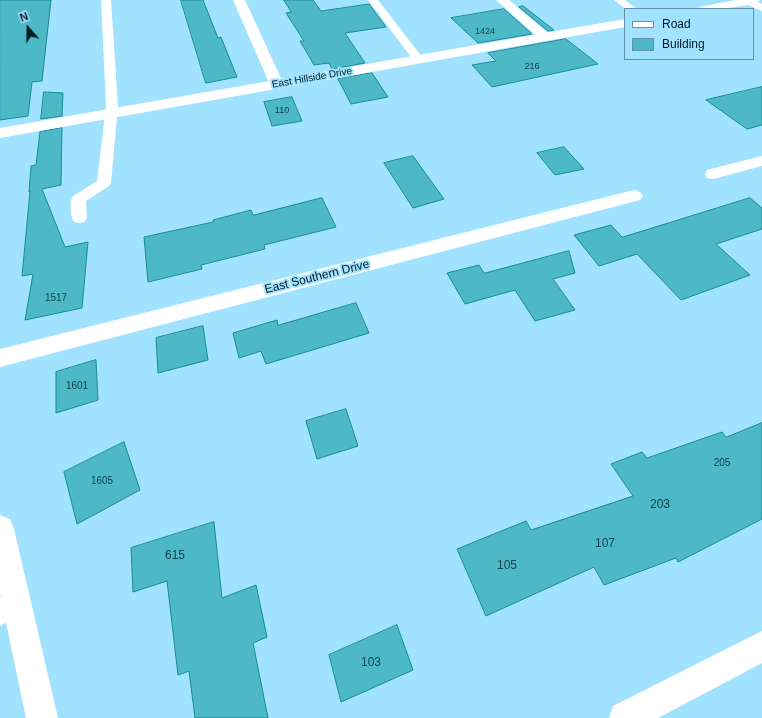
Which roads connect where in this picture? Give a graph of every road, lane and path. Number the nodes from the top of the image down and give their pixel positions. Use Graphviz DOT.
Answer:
graph roads {
  1 [pos="106,0"];
  2 [pos="239,0"];
  3 [pos="373,0"];
  4 [pos="502,0"];
  5 [pos="619,0"];
  6 [pos="749,0"];
  7 [pos="631,8"];
  8 [pos="709,8"];
  9 [pos="762,8"];
  10 [pos="624,23"];
  11 [pos="545,37"];
  12 [pos="418,59"];
  13 [pos="277,84"];
  14 [pos="111,114"];
  15 [pos="0,133"];
  16 [pos="762,161"];
  17 [pos="713,174"];
  18 [pos="634,196"];
  19 [pos="79,218"];
  20 [pos="0,358"];
  21 [pos="0,529"];
  22 [pos="8,608"];
  23 [pos="762,646"];
  24 [pos="42,718"];
  25 [pos="625,718"];
  1 -- 14 [label="lane"];
  2 -- 13 [label="street"];
  3 -- 12 [label="lane"];
  4 -- 11 [label="street"];
  5 -- 7 [label="lane"];
  6 -- 8 [label="street"];
  6 -- 9 [label="street"];
  10 -- 11 [label="street, East Hillside Drive"];
  11 -- 12 [label="street, East Hillside Drive"];
  12 -- 13 [label="street, East Hillside Drive"];
  13 -- 14 [label="street, East Hillside Drive"];
  14 -- 15 [label="street, East Hillside Drive"];
  14 -- 19 [label="lane"];
  16 -- 17 [label="street"];
  18 -- 20 [label="street, East Southern Drive"];
  21 -- 22 [label="street"];
  22 -- 24 [label="street"];
  23 -- 25 [label="street"];
}
